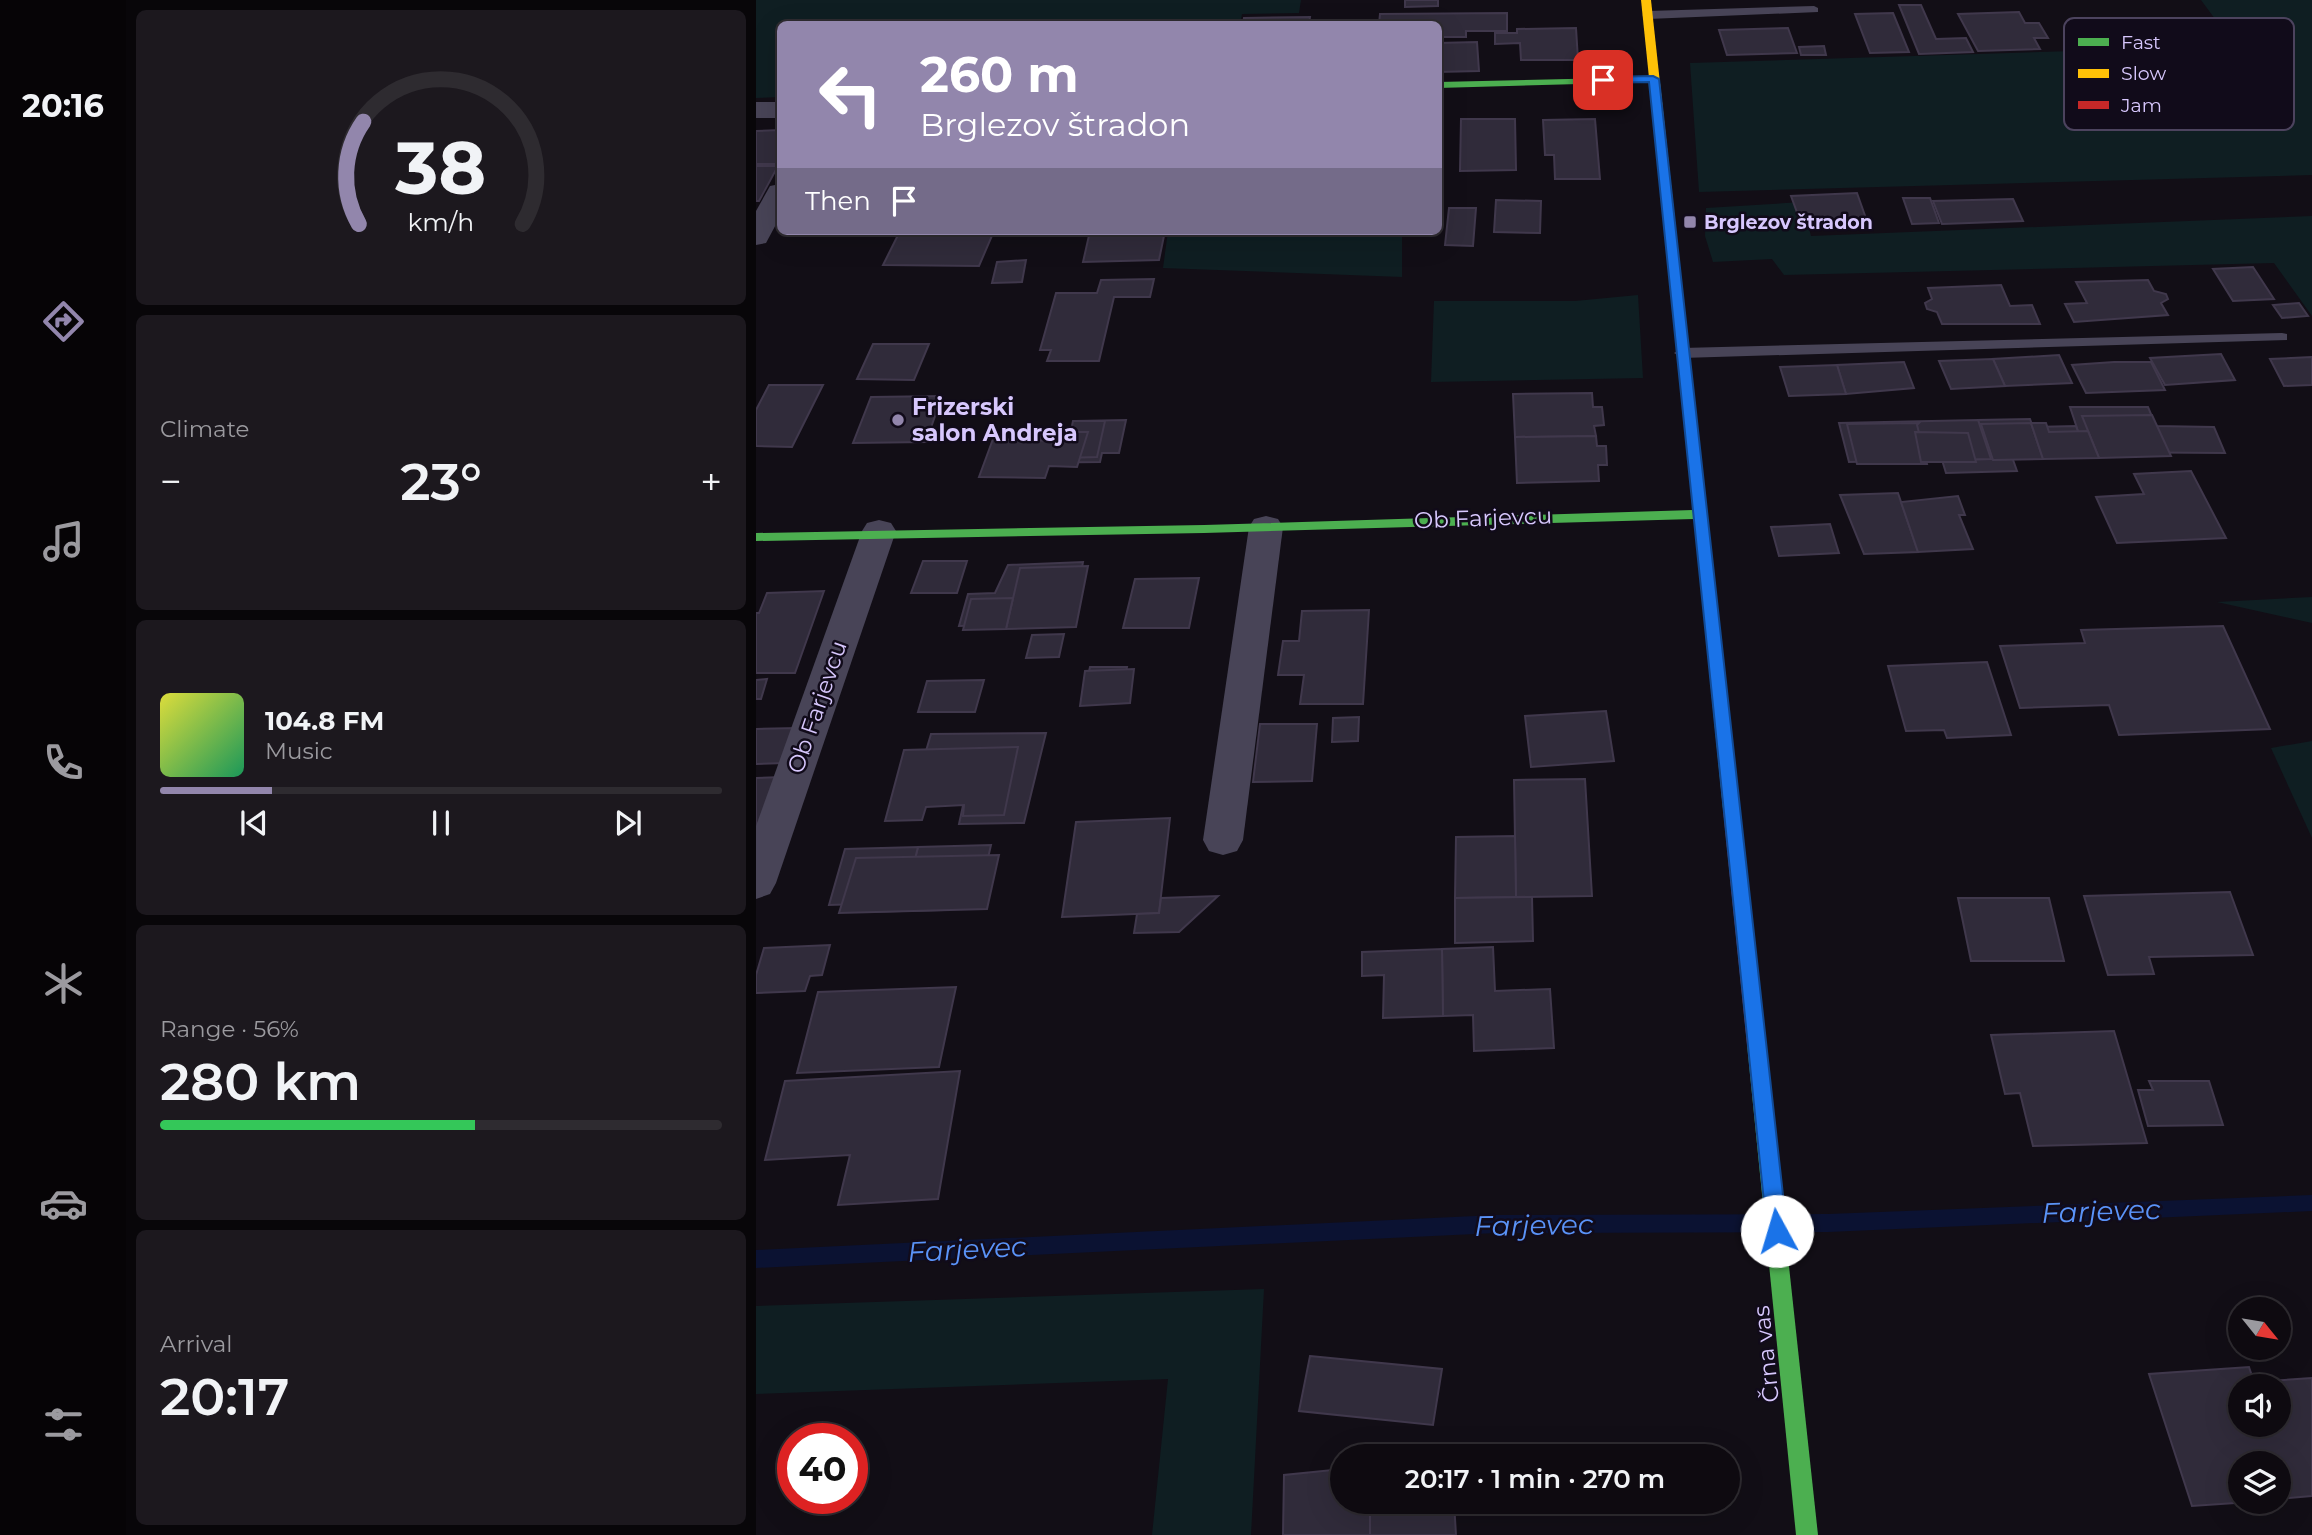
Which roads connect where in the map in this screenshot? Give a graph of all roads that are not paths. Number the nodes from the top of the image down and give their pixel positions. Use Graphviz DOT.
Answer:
graph roads {
  1 [pos="1647,8"];
  2 [pos="1814,10"];
  3 [pos="1653,79"];
  4 [pos="1442,85"];
  5 [pos="756,110"];
  6 [pos="777,110"];
  7 [pos="777,198"];
  8 [pos="756,237"];
  9 [pos="2282,337"];
  10 [pos="1682,353"];
  11 [pos="1701,514"];
  12 [pos="1266,527"];
  13 [pos="879,531"];
  14 [pos="756,537"];
  15 [pos="1223,841"];
  16 [pos="756,883"];
  17 [pos="1807,1535"];
  1 -- 2 [label="lane"];
  1 -- 3 [label="street, Črna vas"];
  3 -- 4 [label="street"];
  3 -- 10 [label="street, Črna vas"];
  5 -- 6 [label="street"];
  7 -- 8 [label="street"];
  9 -- 10 [label="lane"];
  10 -- 11 [label="street, Črna vas"];
  11 -- 12 [label="street, Ob Farjevcu"];
  11 -- 17 [label="street, Črna vas"];
  12 -- 13 [label="street, Ob Farjevcu"];
  12 -- 15 [label="street"];
  13 -- 14 [label="street, Ob Farjevcu"];
  13 -- 16 [label="street, Ob Farjevcu"];
}
